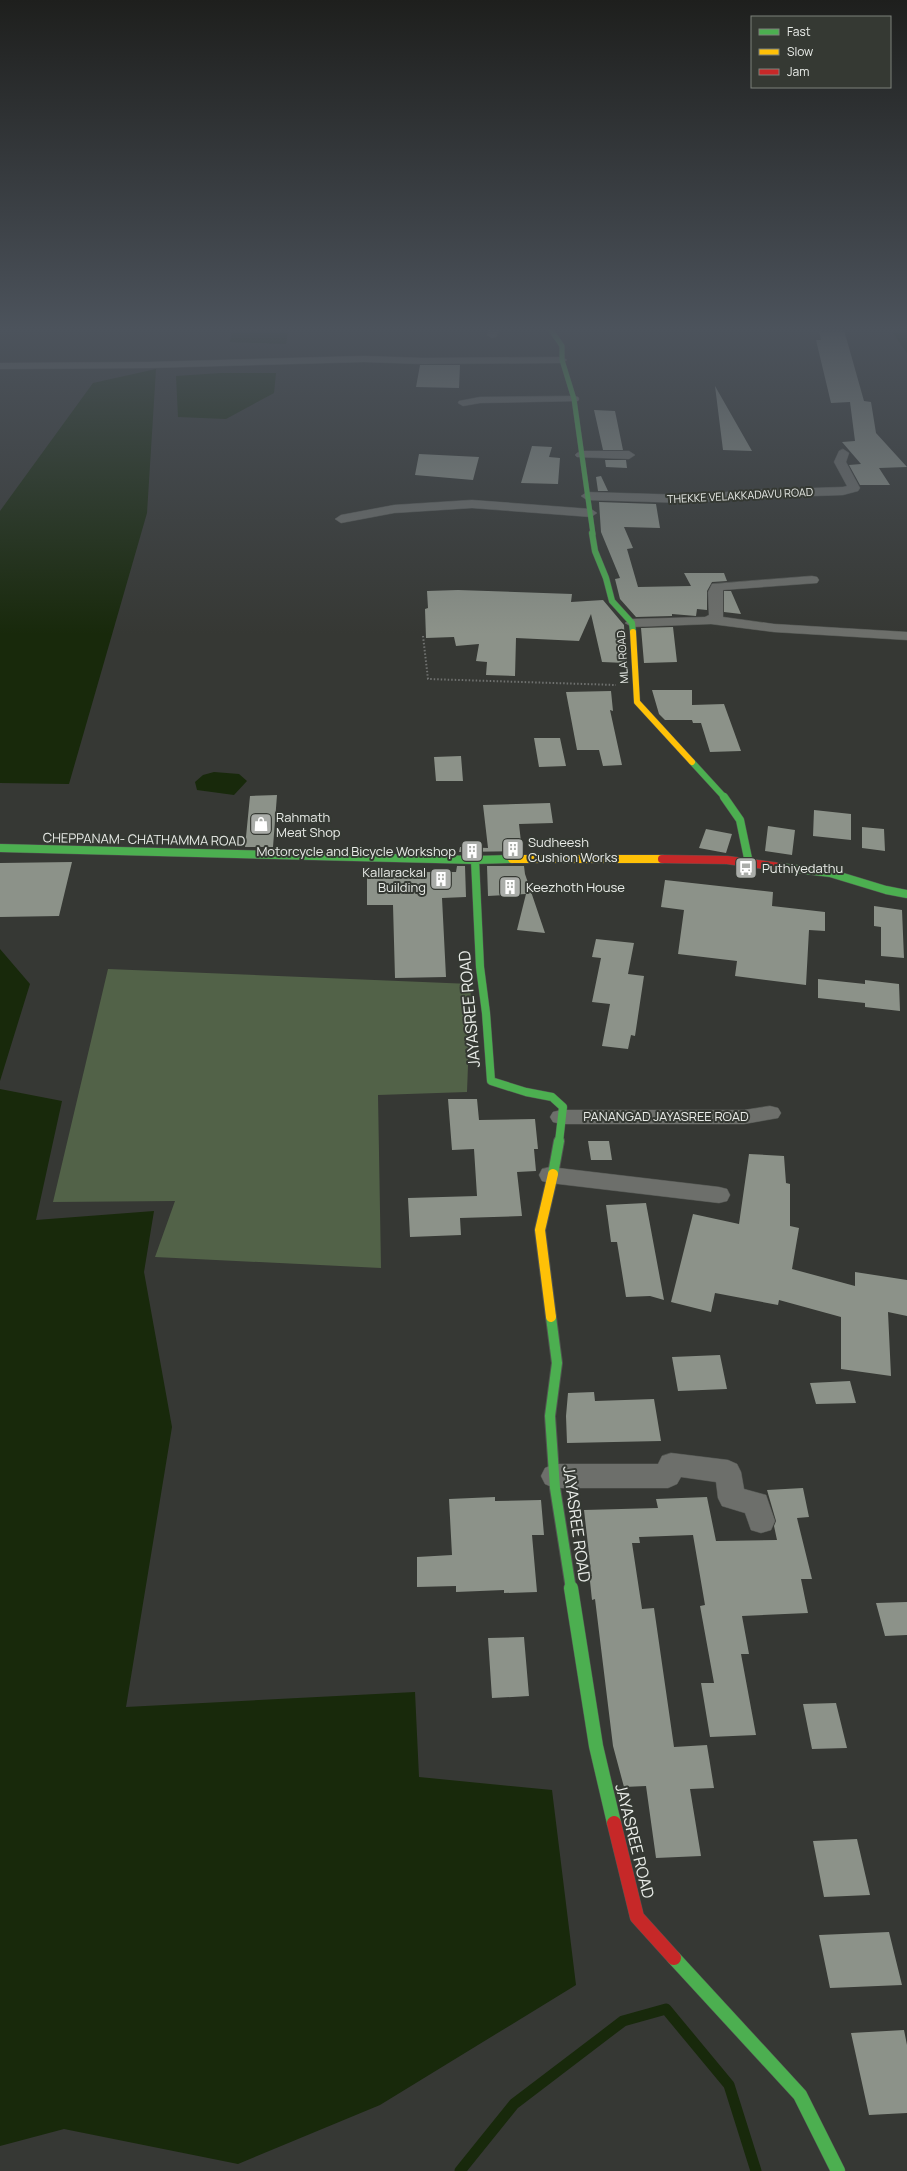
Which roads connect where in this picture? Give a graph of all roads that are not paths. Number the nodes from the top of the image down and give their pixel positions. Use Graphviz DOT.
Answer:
graph roads {
  1 [pos="578,431"];
  2 [pos="843,453"];
  3 [pos="581,455"];
  4 [pos="629,455"];
  5 [pos="587,496"];
  6 [pos="591,513"];
  7 [pos="341,519"];
  8 [pos="812,580"];
  9 [pos="711,620"];
  10 [pos="632,623"];
  11 [pos="907,636"];
  12 [pos="0,848"];
  13 [pos="475,860"];
  14 [pos="749,863"];
  15 [pos="907,894"];
  16 [pos="770,1113"];
  17 [pos="561,1117"];
  18 [pos="550,1175"];
  19 [pos="719,1195"];
  20 [pos="554,1476"];
  21 [pos="761,1521"];
  22 [pos="838,2171"];
  1 -- 3 [label="street, MLA ROAD"];
  2 -- 5 [label="street, THEKKE VELAKKADAVU ROAD"];
  3 -- 4 [label="street"];
  3 -- 5 [label="street, MLA ROAD"];
  5 -- 6 [label="street, MLA ROAD"];
  6 -- 7 [label="street"];
  6 -- 10 [label="street, MLA ROAD"];
  8 -- 9 [label="street"];
  9 -- 10 [label="street"];
  9 -- 11 [label="street"];
  10 -- 14 [label="street, MLA ROAD"];
  12 -- 13 [label="street, CHEPPANAM- CHATHAMMA ROAD"];
  13 -- 14 [label="street, CHEPPANAM- CHATHAMMA ROAD"];
  13 -- 17 [label="street, JAYASREE ROAD"];
  14 -- 15 [label="street, CHEPPANAM- CHATHAMMA ROAD"];
  16 -- 17 [label="street, PANANGAD JAYASREE ROAD"];
  17 -- 18 [label="street, JAYASREE ROAD"];
  18 -- 19 [label="street"];
  18 -- 20 [label="street, JAYASREE ROAD"];
  20 -- 21 [label="street"];
  20 -- 22 [label="street, JAYASREE ROAD"];
}
